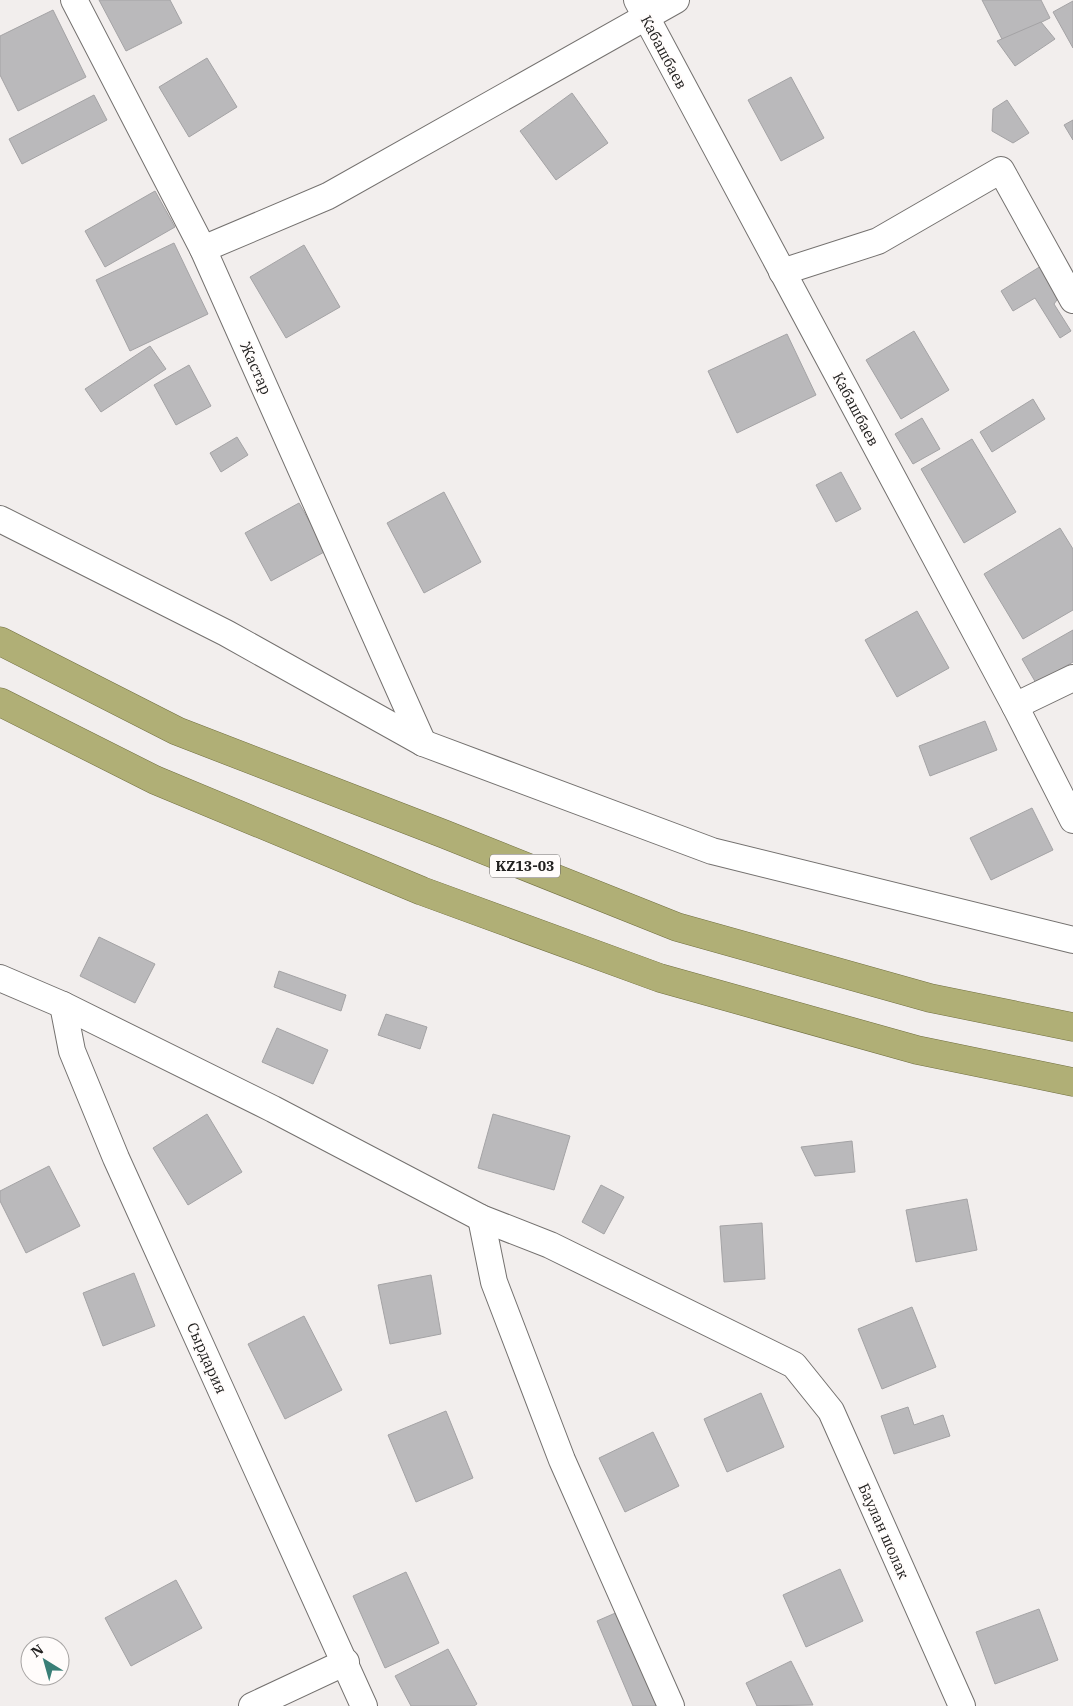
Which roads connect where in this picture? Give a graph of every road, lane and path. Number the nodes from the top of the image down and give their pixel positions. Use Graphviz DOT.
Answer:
graph roads {
  1 [pos="74,0"];
  2 [pos="676,0"];
  3 [pos="641,8"];
  4 [pos="203,250"];
  5 [pos="782,272"];
  6 [pos="1073,300"];
  7 [pos="0,519"];
  8 [pos="0,641"];
  9 [pos="1073,678"];
  10 [pos="0,702"];
  11 [pos="1014,706"];
  12 [pos="423,743"];
  13 [pos="1073,820"];
  14 [pos="1073,940"];
  15 [pos="0,978"];
  16 [pos="63,1005"];
  17 [pos="1073,1027"];
  18 [pos="1073,1082"];
  19 [pos="480,1218"];
  20 [pos="346,1662"];
  21 [pos="252,1706"];
  22 [pos="364,1706"];
  23 [pos="671,1706"];
  24 [pos="962,1706"];
  1 -- 4 [label="street, Жастар"];
  2 -- 3 [label="street"];
  3 -- 4 [label="street"];
  3 -- 5 [label="street, Кабашбаев"];
  4 -- 12 [label="street, Жастар"];
  5 -- 6 [label="street"];
  5 -- 11 [label="street, Кабашбаев"];
  7 -- 12 [label="street"];
  8 -- 17 [label="highway, KZ13-03"];
  9 -- 11 [label="street"];
  10 -- 18 [label="highway"];
  11 -- 13 [label="street, Кабашбаев"];
  12 -- 14 [label="street"];
  15 -- 16 [label="street"];
  16 -- 19 [label="street"];
  16 -- 20 [label="street, Сырдария"];
  19 -- 23 [label="street"];
  19 -- 24 [label="street, Баулан шолак"];
  20 -- 21 [label="street"];
  20 -- 22 [label="street, Сырдария"];
}
